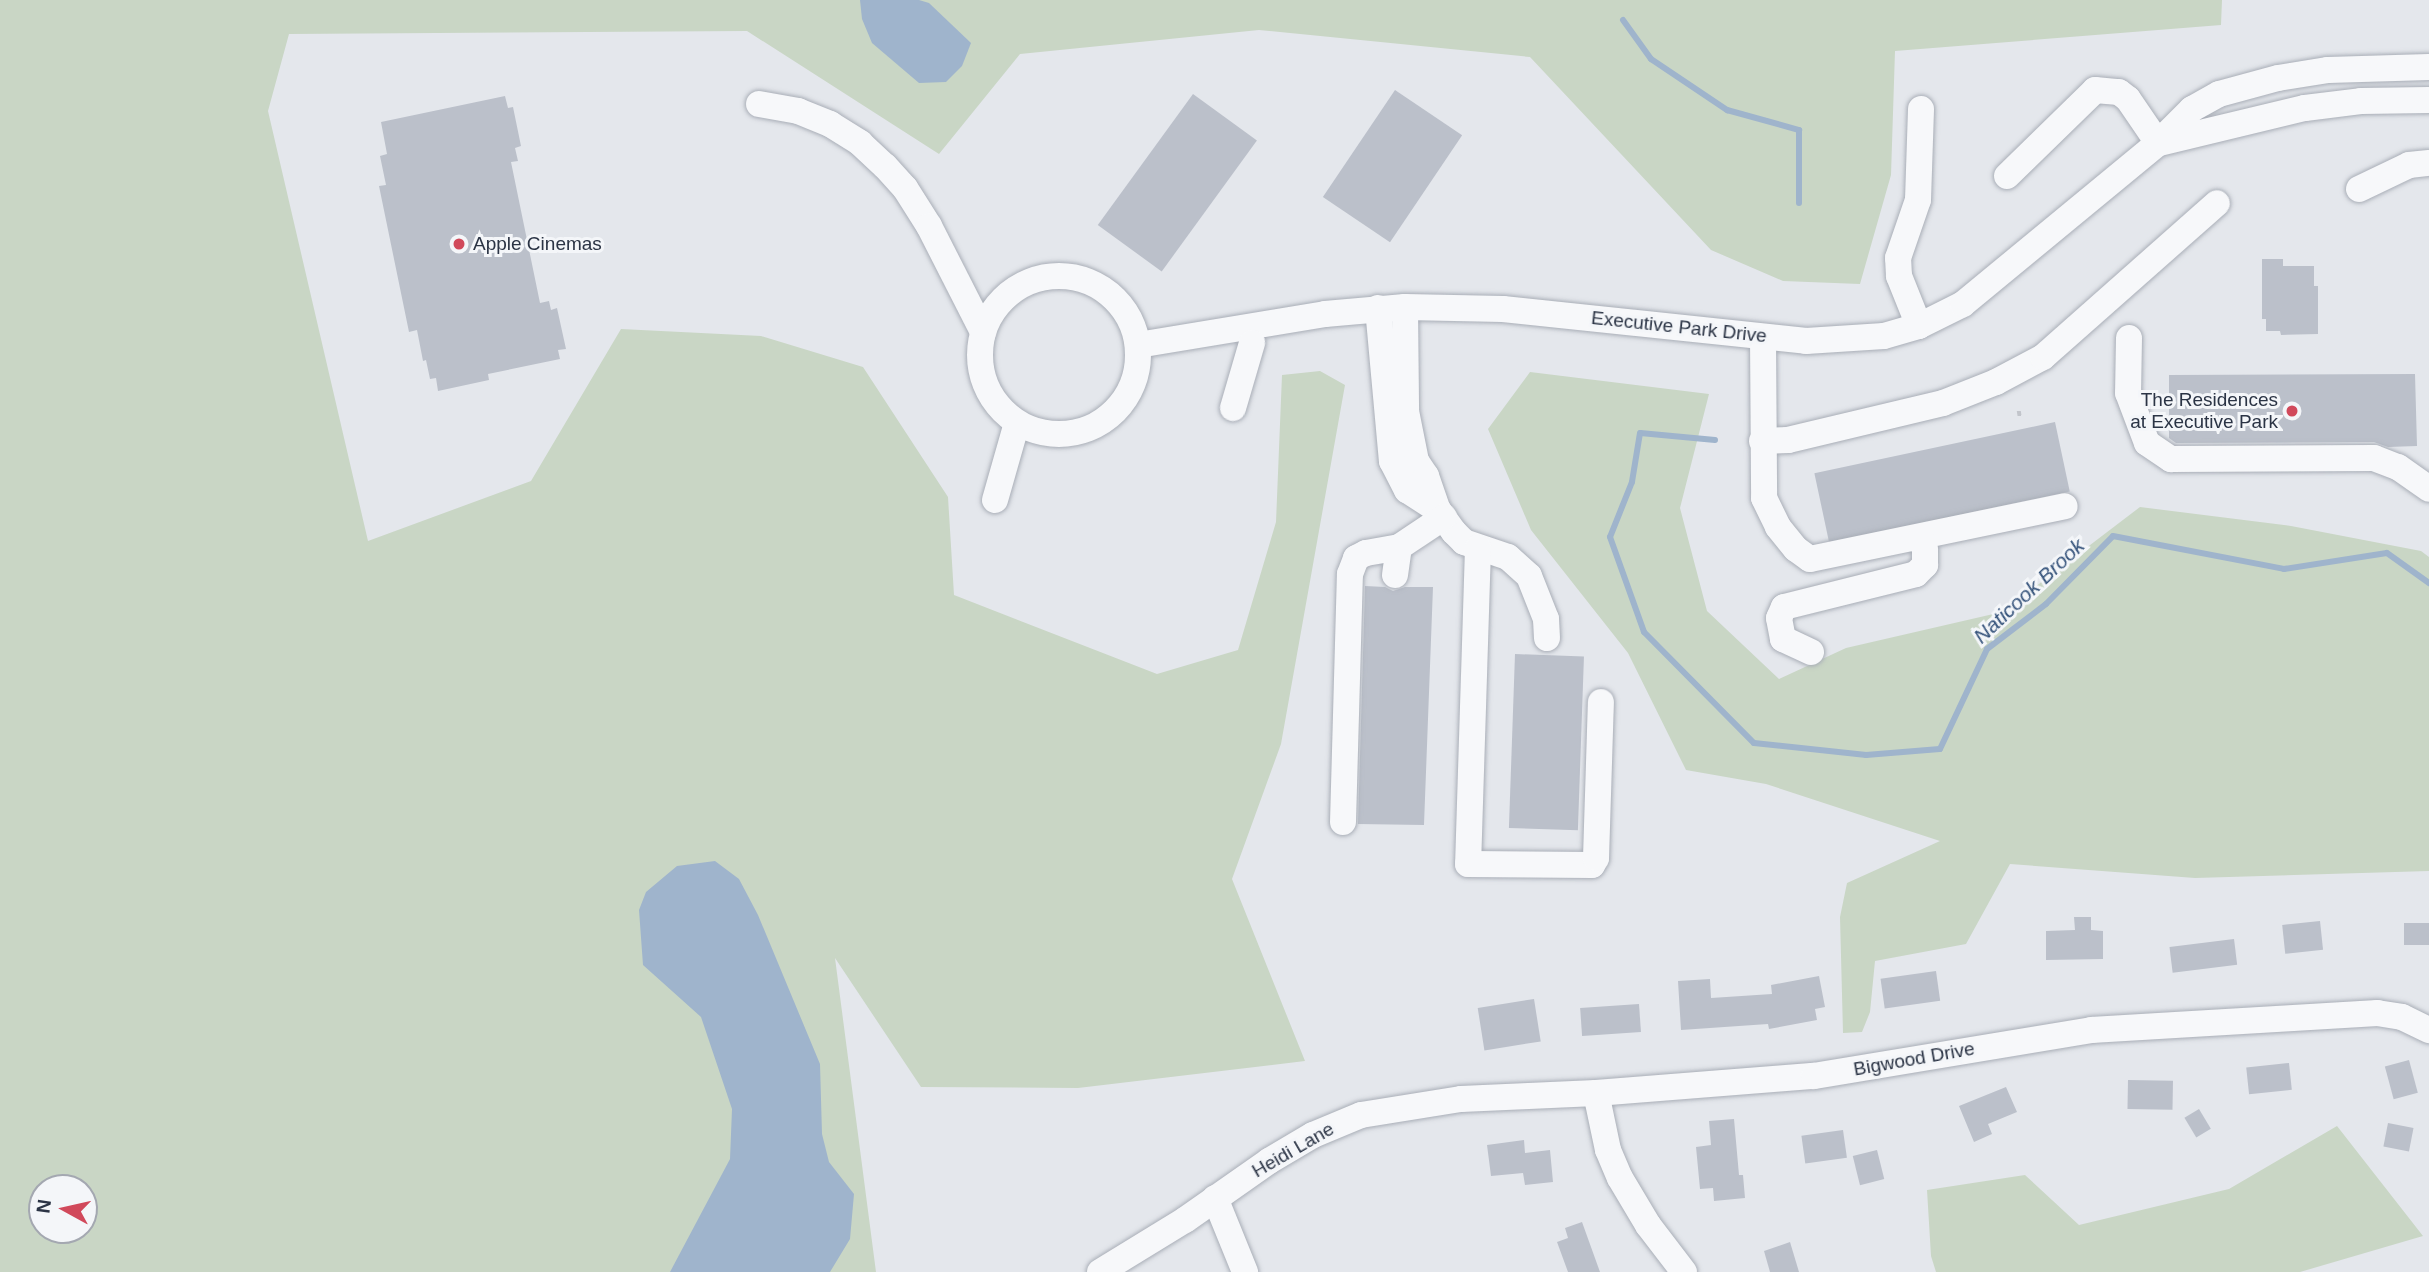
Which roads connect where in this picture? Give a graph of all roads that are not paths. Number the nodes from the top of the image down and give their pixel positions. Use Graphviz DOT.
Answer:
graph roads {
  1 [pos="2429,67"];
  2 [pos="2429,100"];
  3 [pos="759,104"];
  4 [pos="1921,109"];
  5 [pos="2158,143"];
  6 [pos="2429,163"];
  7 [pos="2007,176"];
  8 [pos="2359,189"];
  9 [pos="2217,203"];
  10 [pos="1405,307"];
  11 [pos="1377,308"];
  12 [pos="1919,326"];
  13 [pos="983,332"];
  14 [pos="1763,337"];
  15 [pos="2129,338"];
  16 [pos="1252,343"];
  17 [pos="1138,345"];
  18 [pos="1233,408"];
  19 [pos="1017,423"];
  20 [pos="1762,441"];
  21 [pos="2429,489"];
  22 [pos="995,500"];
  23 [pos="2065,506"];
  24 [pos="1441,514"];
  25 [pos="1921,537"];
  26 [pos="1399,547"];
  27 [pos="1478,548"];
  28 [pos="1395,575"];
  29 [pos="1547,638"];
  30 [pos="1811,652"];
  31 [pos="1601,702"];
  32 [pos="1343,822"];
  33 [pos="2429,1030"];
  34 [pos="1596,1093"];
  35 [pos="1215,1198"];
  36 [pos="1100,1272"];
  37 [pos="1245,1272"];
  38 [pos="1684,1272"];
  1 -- 5 [label="street, Executive Park Drive"];
  2 -- 5 [label="street, Executive Park Drive"];
  3 -- 13 [label="street"];
  4 -- 12 [label="street"];
  5 -- 7 [label="street"];
  5 -- 12 [label="street, Executive Park Drive"];
  6 -- 8 [label="street"];
  9 -- 20 [label="street"];
  10 -- 11 [label="street, Executive Park Drive"];
  10 -- 14 [label="street, Executive Park Drive"];
  10 -- 24 [label="street"];
  11 -- 17 [label="street, Executive Park Drive"];
  11 -- 24 [label="street"];
  12 -- 14 [label="street, Executive Park Drive"];
  13 -- 17 [label="street"];
  13 -- 19 [label="street"];
  14 -- 20 [label="street"];
  15 -- 21 [label="street"];
  16 -- 18 [label="street"];
  17 -- 19 [label="street"];
  19 -- 22 [label="street"];
  20 -- 25 [label="street"];
  23 -- 25 [label="street"];
  24 -- 26 [label="street"];
  24 -- 27 [label="street"];
  25 -- 30 [label="street"];
  26 -- 28 [label="street"];
  26 -- 32 [label="street"];
  27 -- 29 [label="street"];
  27 -- 31 [label="street"];
  33 -- 34 [label="street, Bigwood Drive"];
  34 -- 35 [label="street, Heidi Lane"];
  34 -- 38 [label="street"];
  35 -- 36 [label="street, Heidi Lane"];
  35 -- 37 [label="street"];
}
